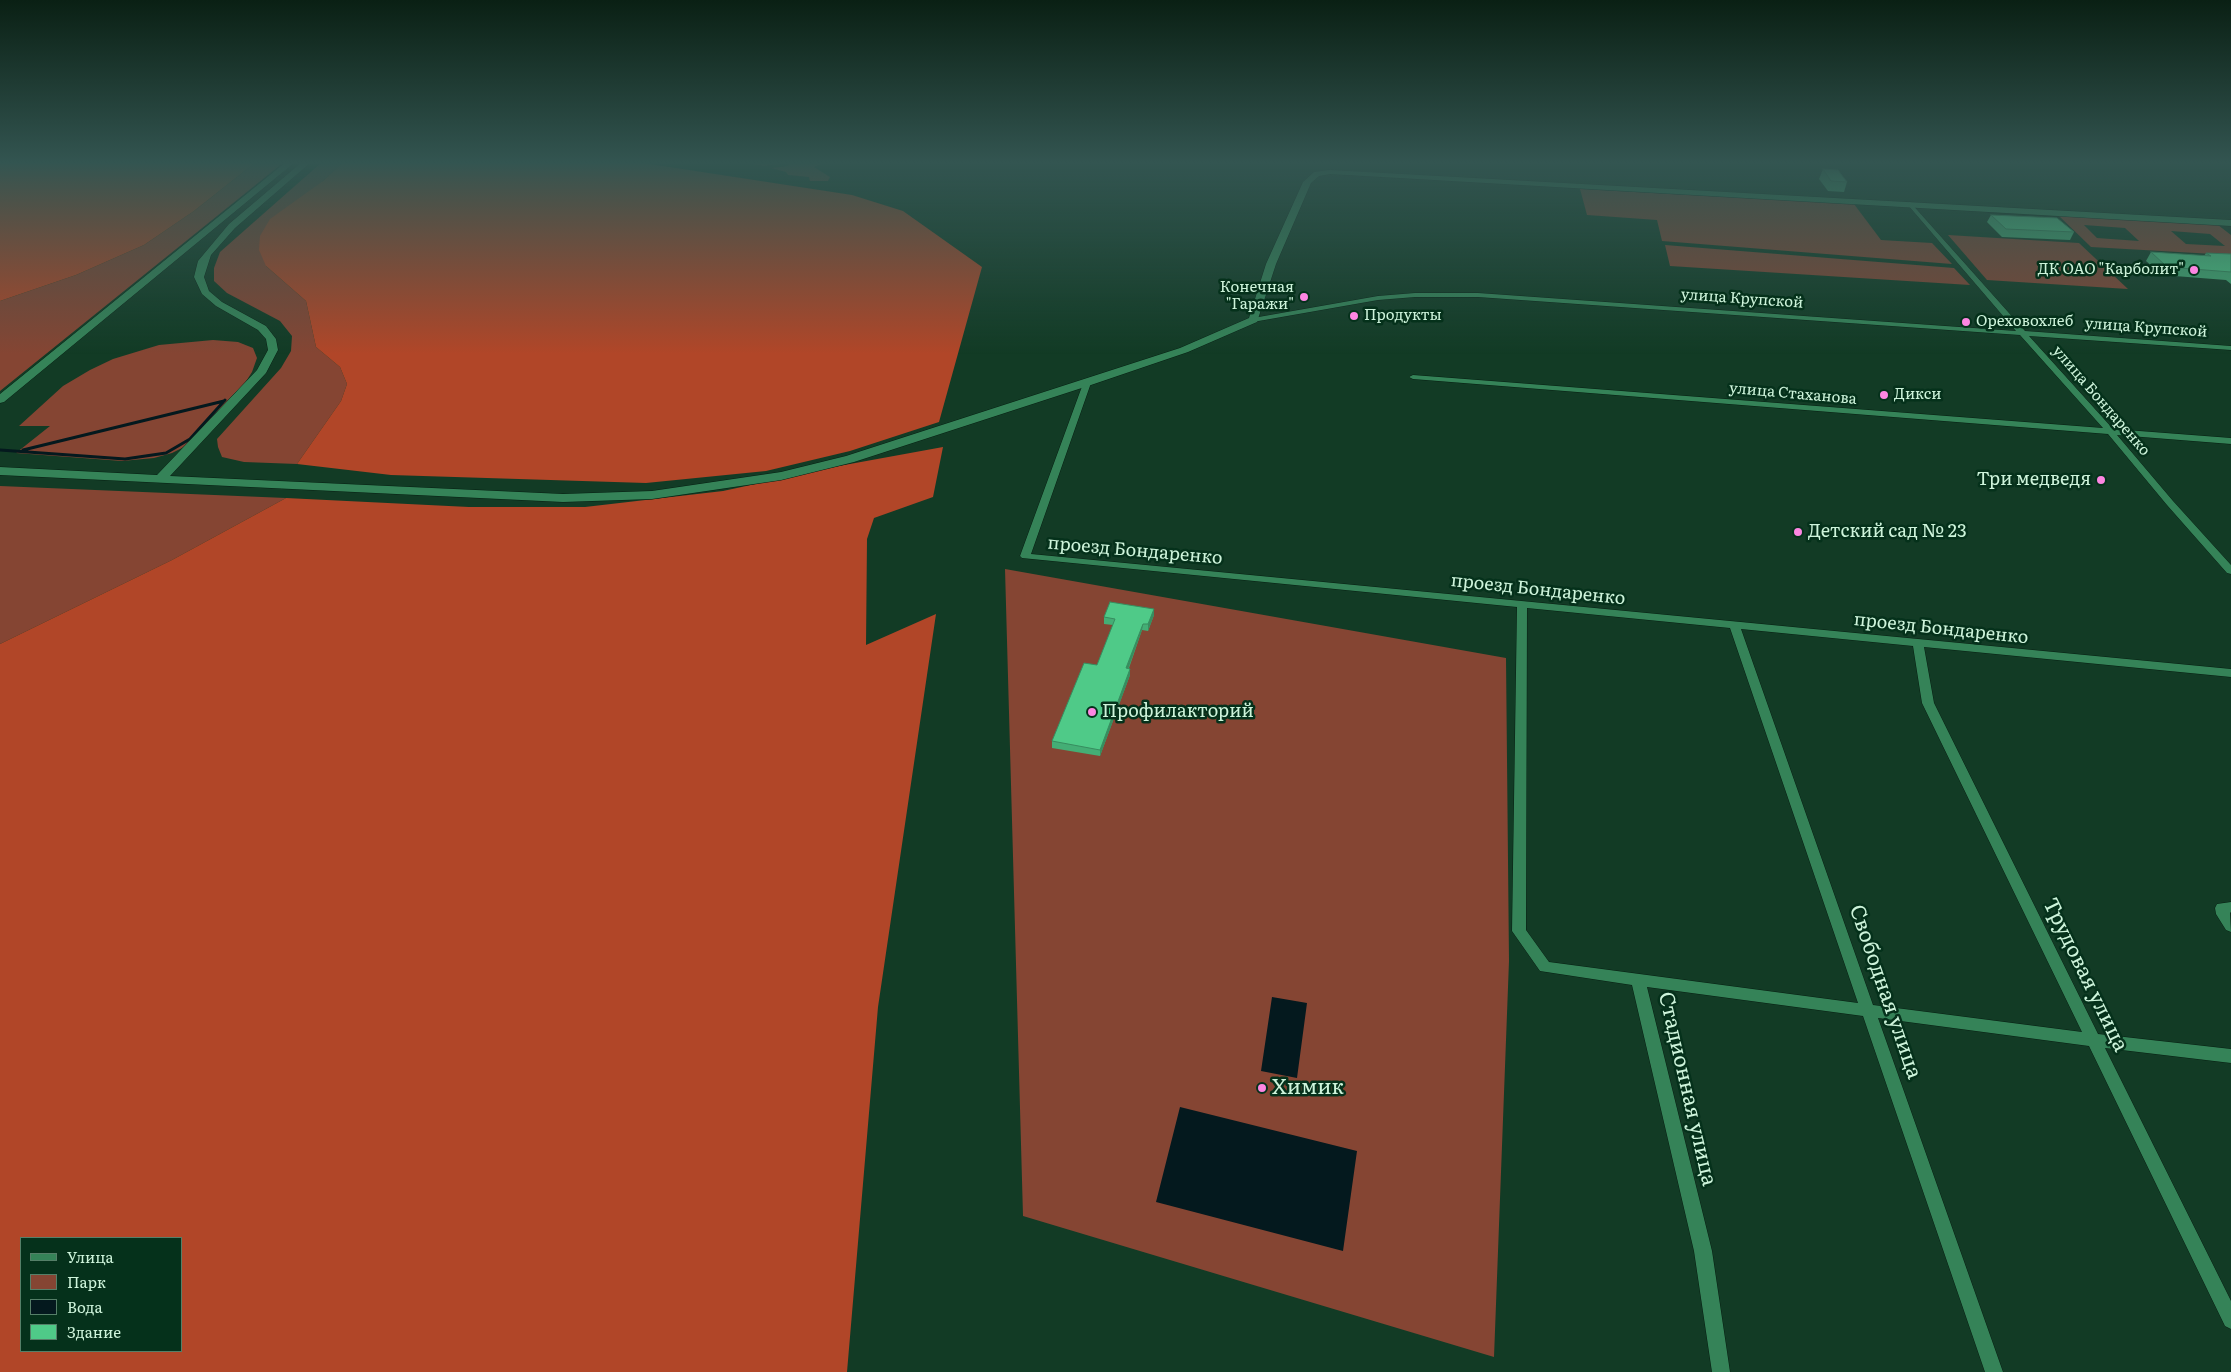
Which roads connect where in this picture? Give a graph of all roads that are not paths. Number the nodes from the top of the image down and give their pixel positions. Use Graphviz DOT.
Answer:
graph roads {
  1 [pos="213,226"];
  2 [pos="232,226"];
  3 [pos="1288,226"];
  4 [pos="1929,226"];
  5 [pos="1253,320"];
  6 [pos="2022,333"];
  7 [pos="2231,348"];
  8 [pos="1413,377"];
  9 [pos="1087,383"];
  10 [pos="0,400"];
  11 [pos="2111,432"];
  12 [pos="2231,441"];
  13 [pos="0,471"];
  14 [pos="161,478"];
  15 [pos="2231,572"];
  16 [pos="1522,604"];
  17 [pos="1734,626"];
  18 [pos="1918,643"];
  19 [pos="2231,673"];
  20 [pos="2231,907"];
  21 [pos="2231,926"];
  22 [pos="1638,978"];
  23 [pos="1869,1010"];
  24 [pos="2092,1040"];
  25 [pos="2231,1056"];
  26 [pos="2231,1320"];
  27 [pos="1721,1372"];
  28 [pos="1994,1372"];
  1 -- 10 [label="main road"];
  2 -- 14 [label="main road"];
  3 -- 5 [label="main road"];
  4 -- 6 [label="street, улица Бондаренко"];
  5 -- 6 [label="street, улица Крупской"];
  5 -- 9 [label="main road"];
  6 -- 7 [label="street, улица Крупской"];
  6 -- 11 [label="street, улица Бондаренко"];
  8 -- 11 [label="street, улица Стаханова"];
  9 -- 14 [label="main road"];
  9 -- 16 [label="street, проезд Бондаренко"];
  11 -- 12 [label="street, улица Стаханова"];
  11 -- 15 [label="street, улица Бондаренко"];
  13 -- 14 [label="main road"];
  16 -- 17 [label="street, проезд Бондаренко"];
  16 -- 22 [label="street, Стадионная улица"];
  17 -- 18 [label="street, проезд Бондаренко"];
  17 -- 23 [label="street, Свободная улица"];
  18 -- 19 [label="street, проезд Бондаренко"];
  18 -- 24 [label="street, Трудовая улица"];
  20 -- 21 [label="street"];
  22 -- 23 [label="street"];
  22 -- 27 [label="street, Стадионная улица"];
  23 -- 24 [label="street"];
  23 -- 28 [label="street, Свободная улица"];
  24 -- 25 [label="street"];
  24 -- 26 [label="street, Трудовая улица"];
}
